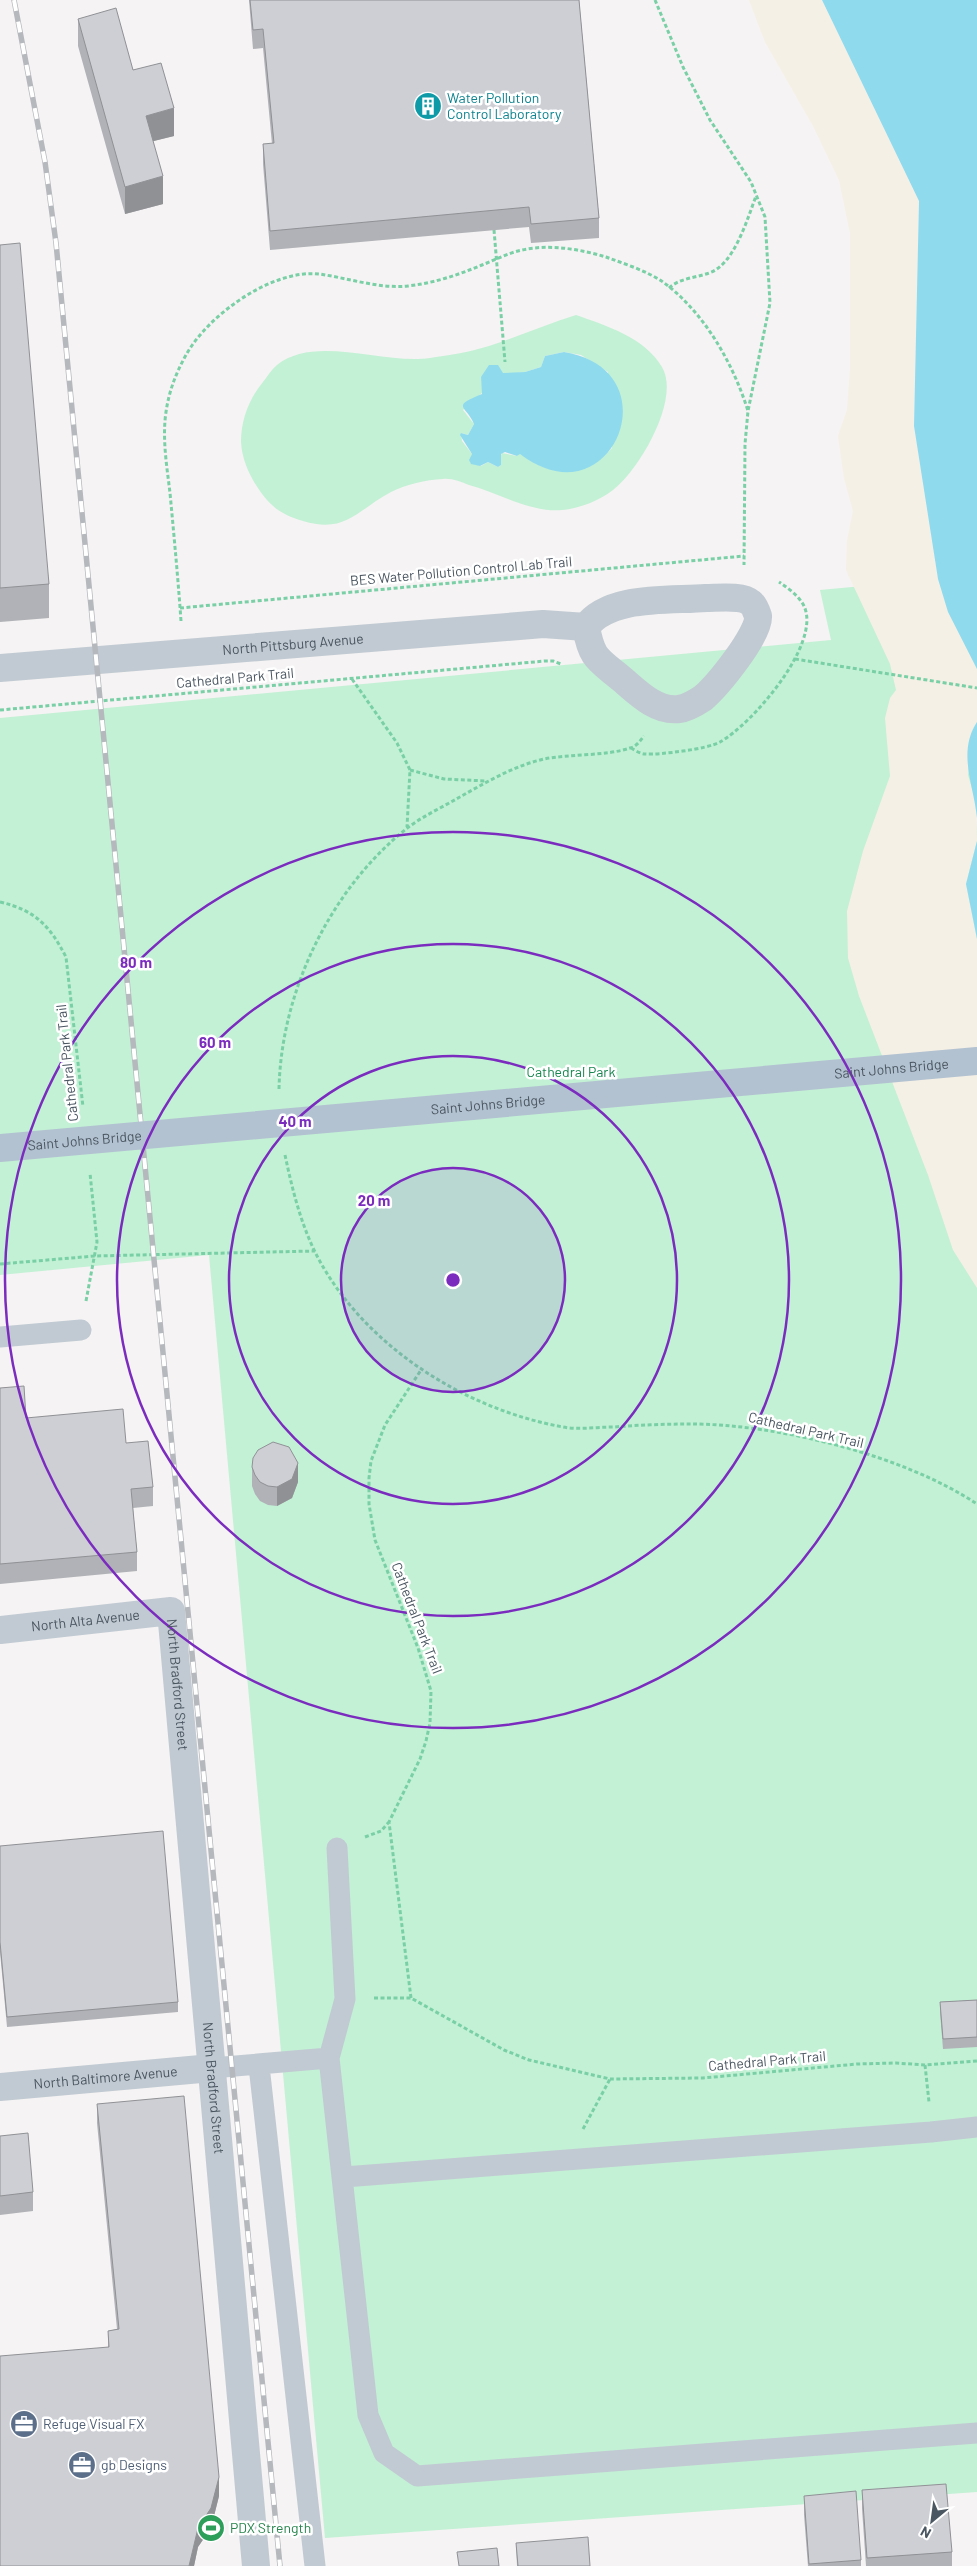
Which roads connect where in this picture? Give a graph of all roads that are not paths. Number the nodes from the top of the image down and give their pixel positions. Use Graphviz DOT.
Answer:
graph roads {
  1 [pos="586,627"];
  2 [pos="0,668"];
  3 [pos="977,1061"];
  4 [pos="0,1148"];
  5 [pos="81,1330"];
  6 [pos="0,1337"];
  7 [pos="171,1611"];
  8 [pos="0,1630"];
  9 [pos="337,1848"];
  10 [pos="329,2058"];
  11 [pos="259,2066"];
  12 [pos="212,2068"];
  13 [pos="0,2086"];
  14 [pos="977,2126"];
  15 [pos="344,2177"];
  16 [pos="977,2433"];
  17 [pos="256,2566"];
  18 [pos="315,2566"];
  1 -- 1 [label="street"];
  1 -- 2 [label="street, North Pittsburg Avenue"];
  3 -- 4 [label="main road, Saint Johns Bridge, bridge"];
  5 -- 6 [label="lane"];
  7 -- 8 [label="street, North Alta Avenue"];
  7 -- 12 [label="street, North Bradford Street"];
  9 -- 10 [label="lane"];
  10 -- 11 [label="lane"];
  10 -- 15 [label="lane"];
  11 -- 12 [label="lane"];
  11 -- 18 [label="lane"];
  12 -- 13 [label="street, North Baltimore Avenue"];
  12 -- 17 [label="street, North Bradford Street"];
  14 -- 15 [label="lane"];
  15 -- 16 [label="lane"];
}
